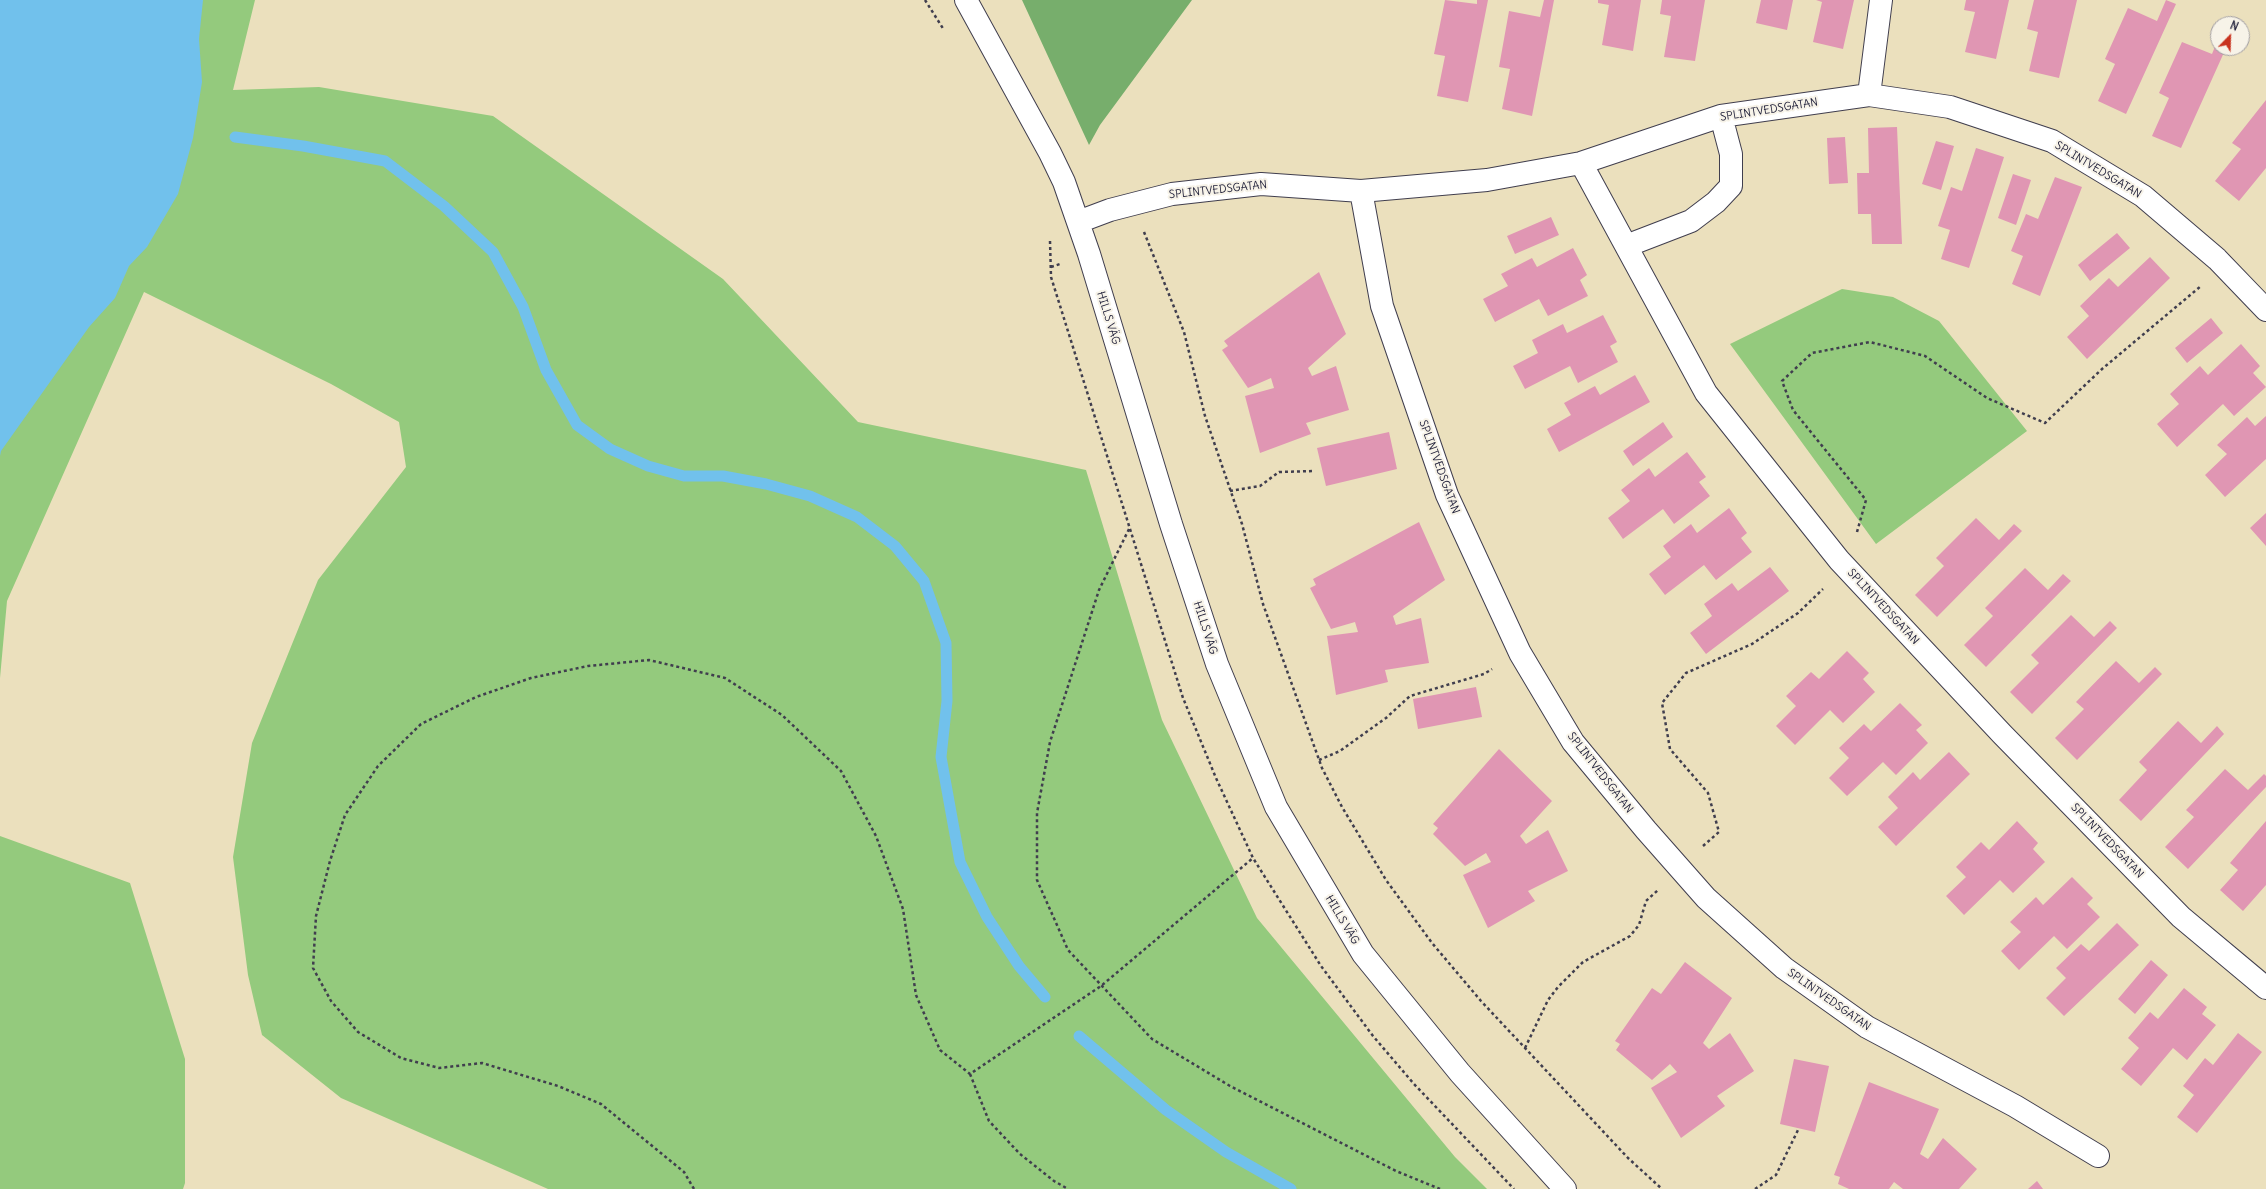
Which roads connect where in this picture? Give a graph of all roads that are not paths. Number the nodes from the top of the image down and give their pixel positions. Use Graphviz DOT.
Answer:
graph roads {
  1 [pos="966,0"];
  2 [pos="1881,0"];
  3 [pos="1869,95"];
  4 [pos="1721,116"];
  5 [pos="1581,163"];
  6 [pos="1361,191"];
  7 [pos="1078,222"];
  8 [pos="1626,246"];
  9 [pos="2266,310"];
  10 [pos="2266,988"];
  11 [pos="2098,1156"];
  12 [pos="1566,1189"];
  1 -- 7 [label="street, HILLS VÄG"];
  2 -- 3 [label="street"];
  3 -- 4 [label="street, SPLINTVEDSGATAN"];
  3 -- 9 [label="street, SPLINTVEDSGATAN"];
  4 -- 5 [label="street, SPLINTVEDSGATAN"];
  4 -- 8 [label="street"];
  5 -- 6 [label="street, SPLINTVEDSGATAN"];
  5 -- 8 [label="street, SPLINTVEDSGATAN"];
  6 -- 7 [label="street, SPLINTVEDSGATAN"];
  6 -- 11 [label="street, SPLINTVEDSGATAN"];
  7 -- 12 [label="street, HILLS VÄG"];
  8 -- 10 [label="street, SPLINTVEDSGATAN"];
}
